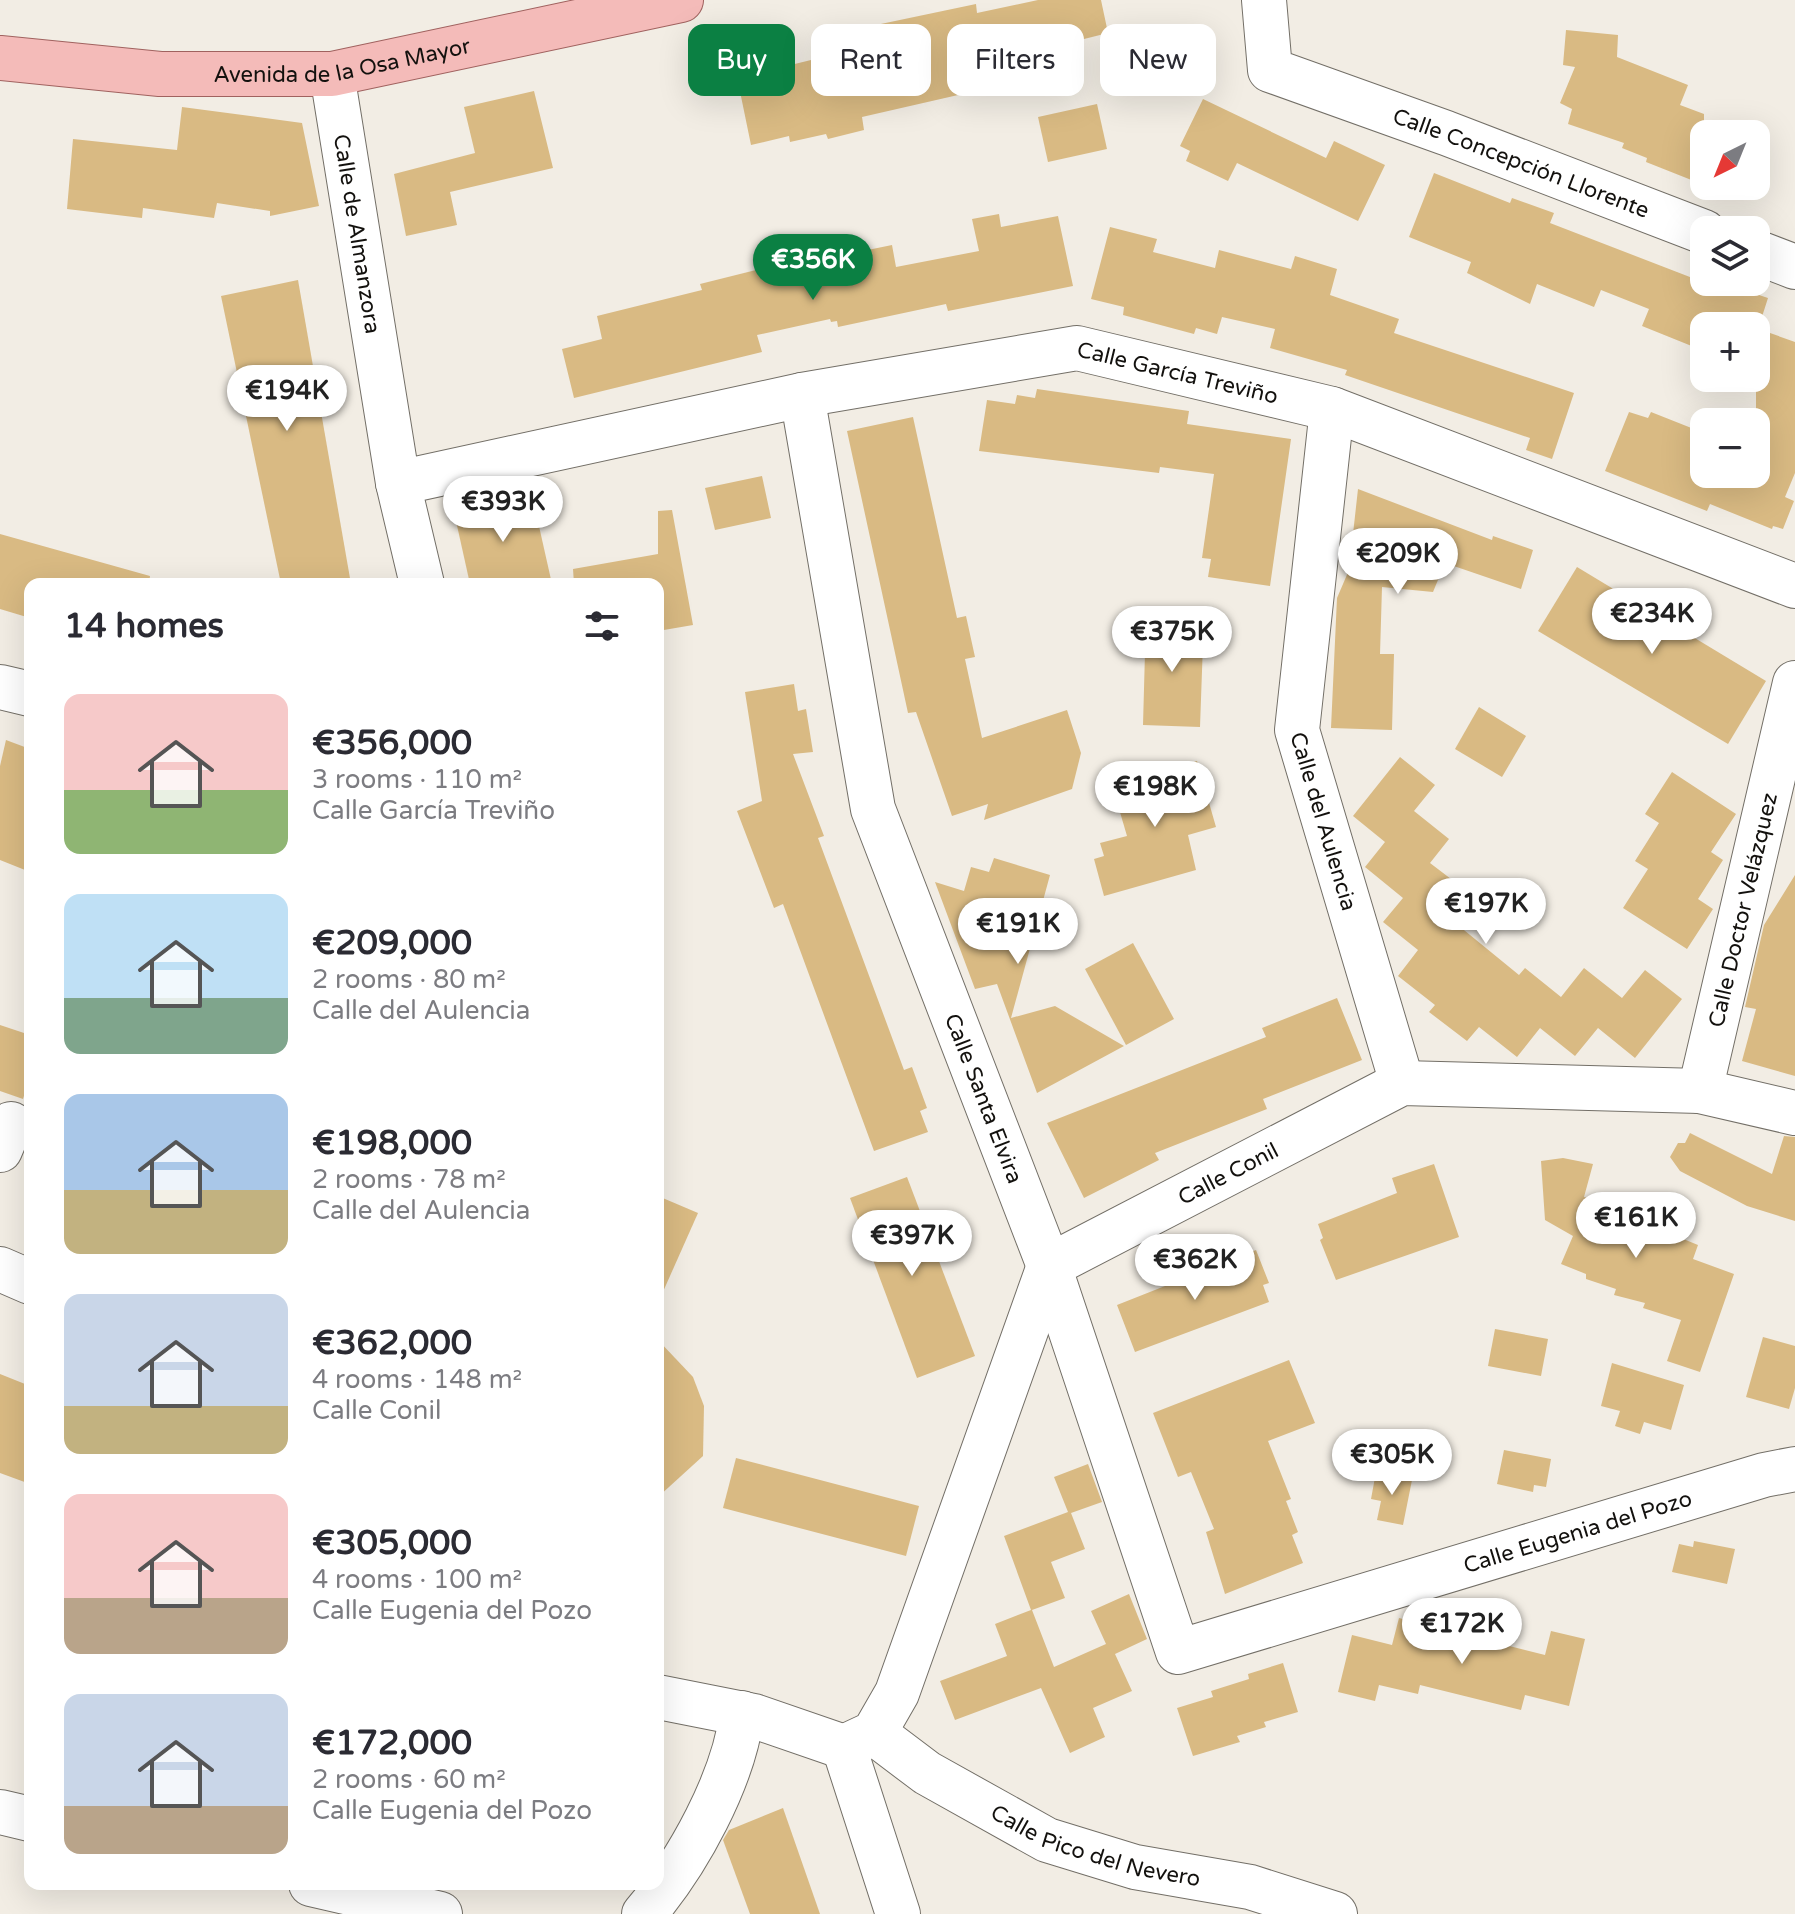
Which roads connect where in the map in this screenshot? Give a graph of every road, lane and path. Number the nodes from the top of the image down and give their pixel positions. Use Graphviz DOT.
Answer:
graph roads {
  1 [pos="681,0"];
  2 [pos="1264,0"];
  3 [pos="592,10"];
  4 [pos="0,58"];
  5 [pos="332,74"];
  6 [pos="1690,227"];
  7 [pos="1770,257"];
  8 [pos="1795,267"];
  9 [pos="802,395"];
  10 [pos="1332,409"];
  11 [pos="398,483"];
  12 [pos="421,578"];
  13 [pos="1795,586"];
  14 [pos="1795,683"];
  15 [pos="0,687"];
  16 [pos="24,693"];
  17 [pos="1788,735"];
  18 [pos="1402,1083"];
  19 [pos="1700,1091"];
  20 [pos="1795,1113"];
  21 [pos="1049,1266"];
  22 [pos="0,1269"];
  23 [pos="24,1279"];
  24 [pos="1795,1469"];
  25 [pos="1178,1652"];
  26 [pos="664,1698"];
  27 [pos="742,1713"];
  28 [pos="859,1740"];
  29 [pos="0,1812"];
  30 [pos="24,1818"];
  31 [pos="664,1884"];
  32 [pos="337,1890"];
  33 [pos="660,1890"];
  34 [pos="440,1914"];
  35 [pos="644,1914"];
  36 [pos="898,1914"];
  37 [pos="1335,1914"];
  1 -- 3 [label="main road, Avenida de la Osa Mayor"];
  2 -- 6 [label="street, Calle Concepción Llorente"];
  3 -- 5 [label="main road, Avenida de la Osa Mayor"];
  4 -- 5 [label="main road, Avenida de la Osa Mayor"];
  5 -- 11 [label="street, Calle de Almanzora"];
  7 -- 8 [label="street"];
  9 -- 10 [label="street, Calle García Treviño"];
  9 -- 11 [label="street, Calle García Treviño"];
  9 -- 21 [label="street, Calle Santa Elvira"];
  10 -- 13 [label="street, Calle García Treviño"];
  10 -- 18 [label="street, Calle del Aulencia"];
  11 -- 12 [label="street, Calle de Almanzora"];
  14 -- 17 [label="street, Calle Doctor Velázquez"];
  15 -- 16 [label="street"];
  17 -- 19 [label="street, Calle Doctor Velázquez"];
  18 -- 19 [label="street, Calle Conil"];
  18 -- 21 [label="street, Calle Conil"];
  19 -- 20 [label="street, Calle Conil"];
  21 -- 25 [label="street, Calle Santa Elvira"];
  21 -- 28 [label="street"];
  22 -- 23 [label="street"];
  24 -- 25 [label="street, Calle Eugenia del Pozo"];
  26 -- 27 [label="street"];
  27 -- 28 [label="street"];
  27 -- 31 [label="street"];
  28 -- 36 [label="street"];
  28 -- 37 [label="street, Calle Pico del Nevero"];
  29 -- 30 [label="street"];
  32 -- 34 [label="street"];
  33 -- 35 [label="street"];
}
